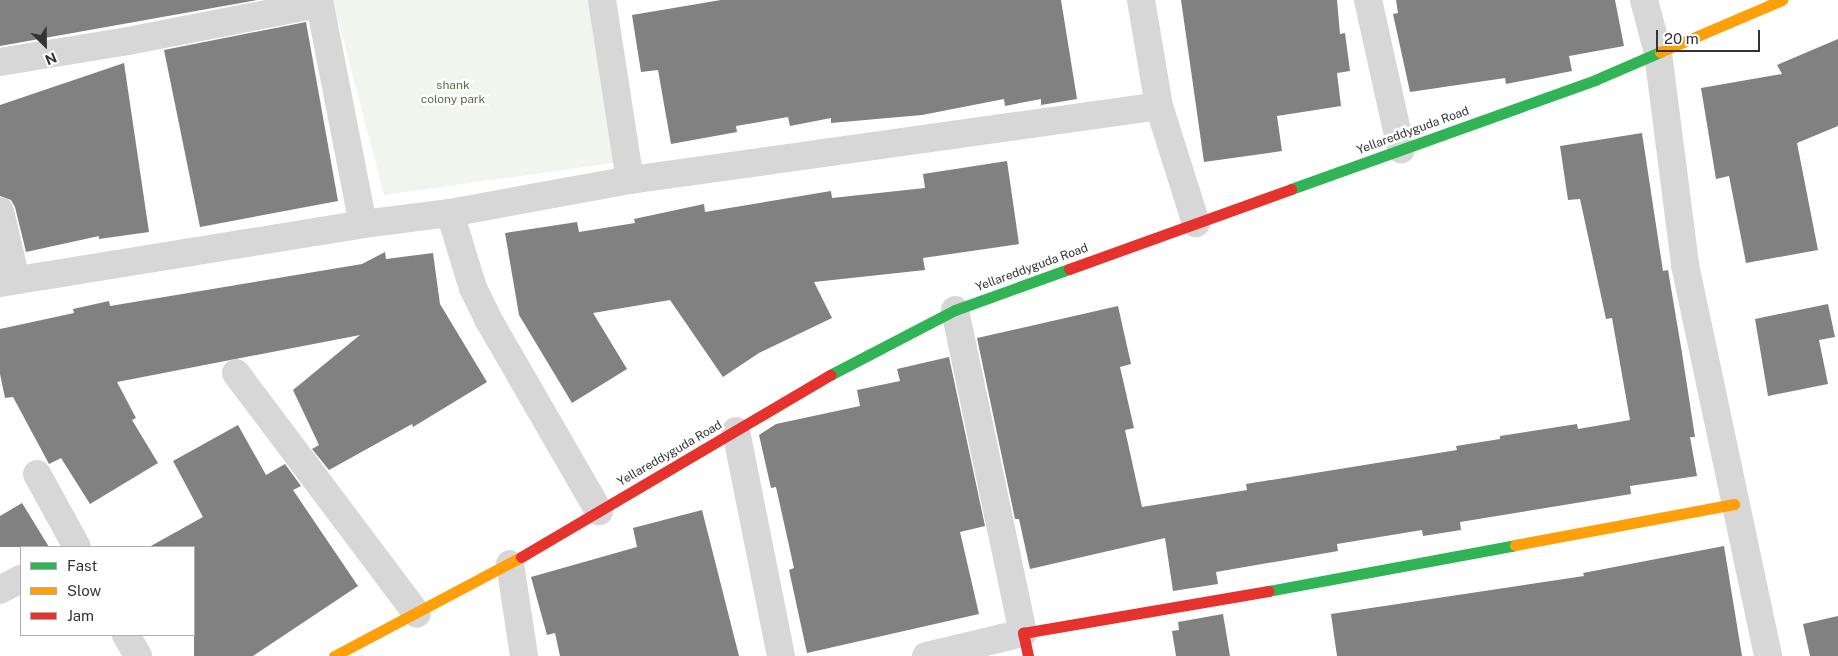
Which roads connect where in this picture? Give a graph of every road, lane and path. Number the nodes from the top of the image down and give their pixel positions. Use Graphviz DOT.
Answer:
graph roads {
  1 [pos="602,0"];
  2 [pos="1141,0"];
  3 [pos="1368,0"];
  4 [pos="1644,0"];
  5 [pos="1782,0"];
  6 [pos="319,2"];
  7 [pos="1658,53"];
  8 [pos="0,62"];
  9 [pos="1159,106"];
  10 [pos="1401,149"];
  11 [pos="630,180"];
  12 [pos="0,211"];
  13 [pos="450,212"];
  14 [pos="1196,223"];
  15 [pos="363,224"];
  16 [pos="8,281"];
  17 [pos="955,310"];
  18 [pos="236,373"];
  19 [pos="736,431"];
  20 [pos="37,474"];
  21 [pos="1734,504"];
  22 [pos="599,511"];
  23 [pos="76,546"];
  24 [pos="510,564"];
  25 [pos="20,580"];
  26 [pos="0,590"];
  27 [pos="417,614"];
  28 [pos="127,636"];
  29 [pos="1026,644"];
  30 [pos="138,656"];
  31 [pos="334,656"];
  32 [pos="524,656"];
  33 [pos="780,656"];
  34 [pos="926,656"];
  35 [pos="1768,656"];
  1 -- 11 [label="street"];
  2 -- 9 [label="street"];
  3 -- 10 [label="street"];
  4 -- 7 [label="street"];
  5 -- 7 [label="street, Yellareddyguda Road"];
  6 -- 8 [label="street"];
  6 -- 15 [label="street"];
  7 -- 10 [label="street, Yellareddyguda Road"];
  7 -- 21 [label="street"];
  9 -- 11 [label="street"];
  9 -- 14 [label="street"];
  10 -- 14 [label="street, Yellareddyguda Road"];
  11 -- 13 [label="street"];
  12 -- 16 [label="street"];
  13 -- 15 [label="street"];
  13 -- 22 [label="street"];
  14 -- 17 [label="street, Yellareddyguda Road"];
  15 -- 16 [label="street"];
  17 -- 19 [label="street, Yellareddyguda Road"];
  17 -- 29 [label="street"];
  18 -- 27 [label="street"];
  19 -- 22 [label="street, Yellareddyguda Road"];
  19 -- 33 [label="street"];
  20 -- 23 [label="street"];
  21 -- 29 [label="street"];
  21 -- 35 [label="street"];
  22 -- 24 [label="street, Yellareddyguda Road"];
  24 -- 27 [label="street, Yellareddyguda Road"];
  24 -- 32 [label="street"];
  25 -- 26 [label="street"];
  27 -- 31 [label="street, Yellareddyguda Road"];
  28 -- 30 [label="street"];
  29 -- 34 [label="street"];
}
